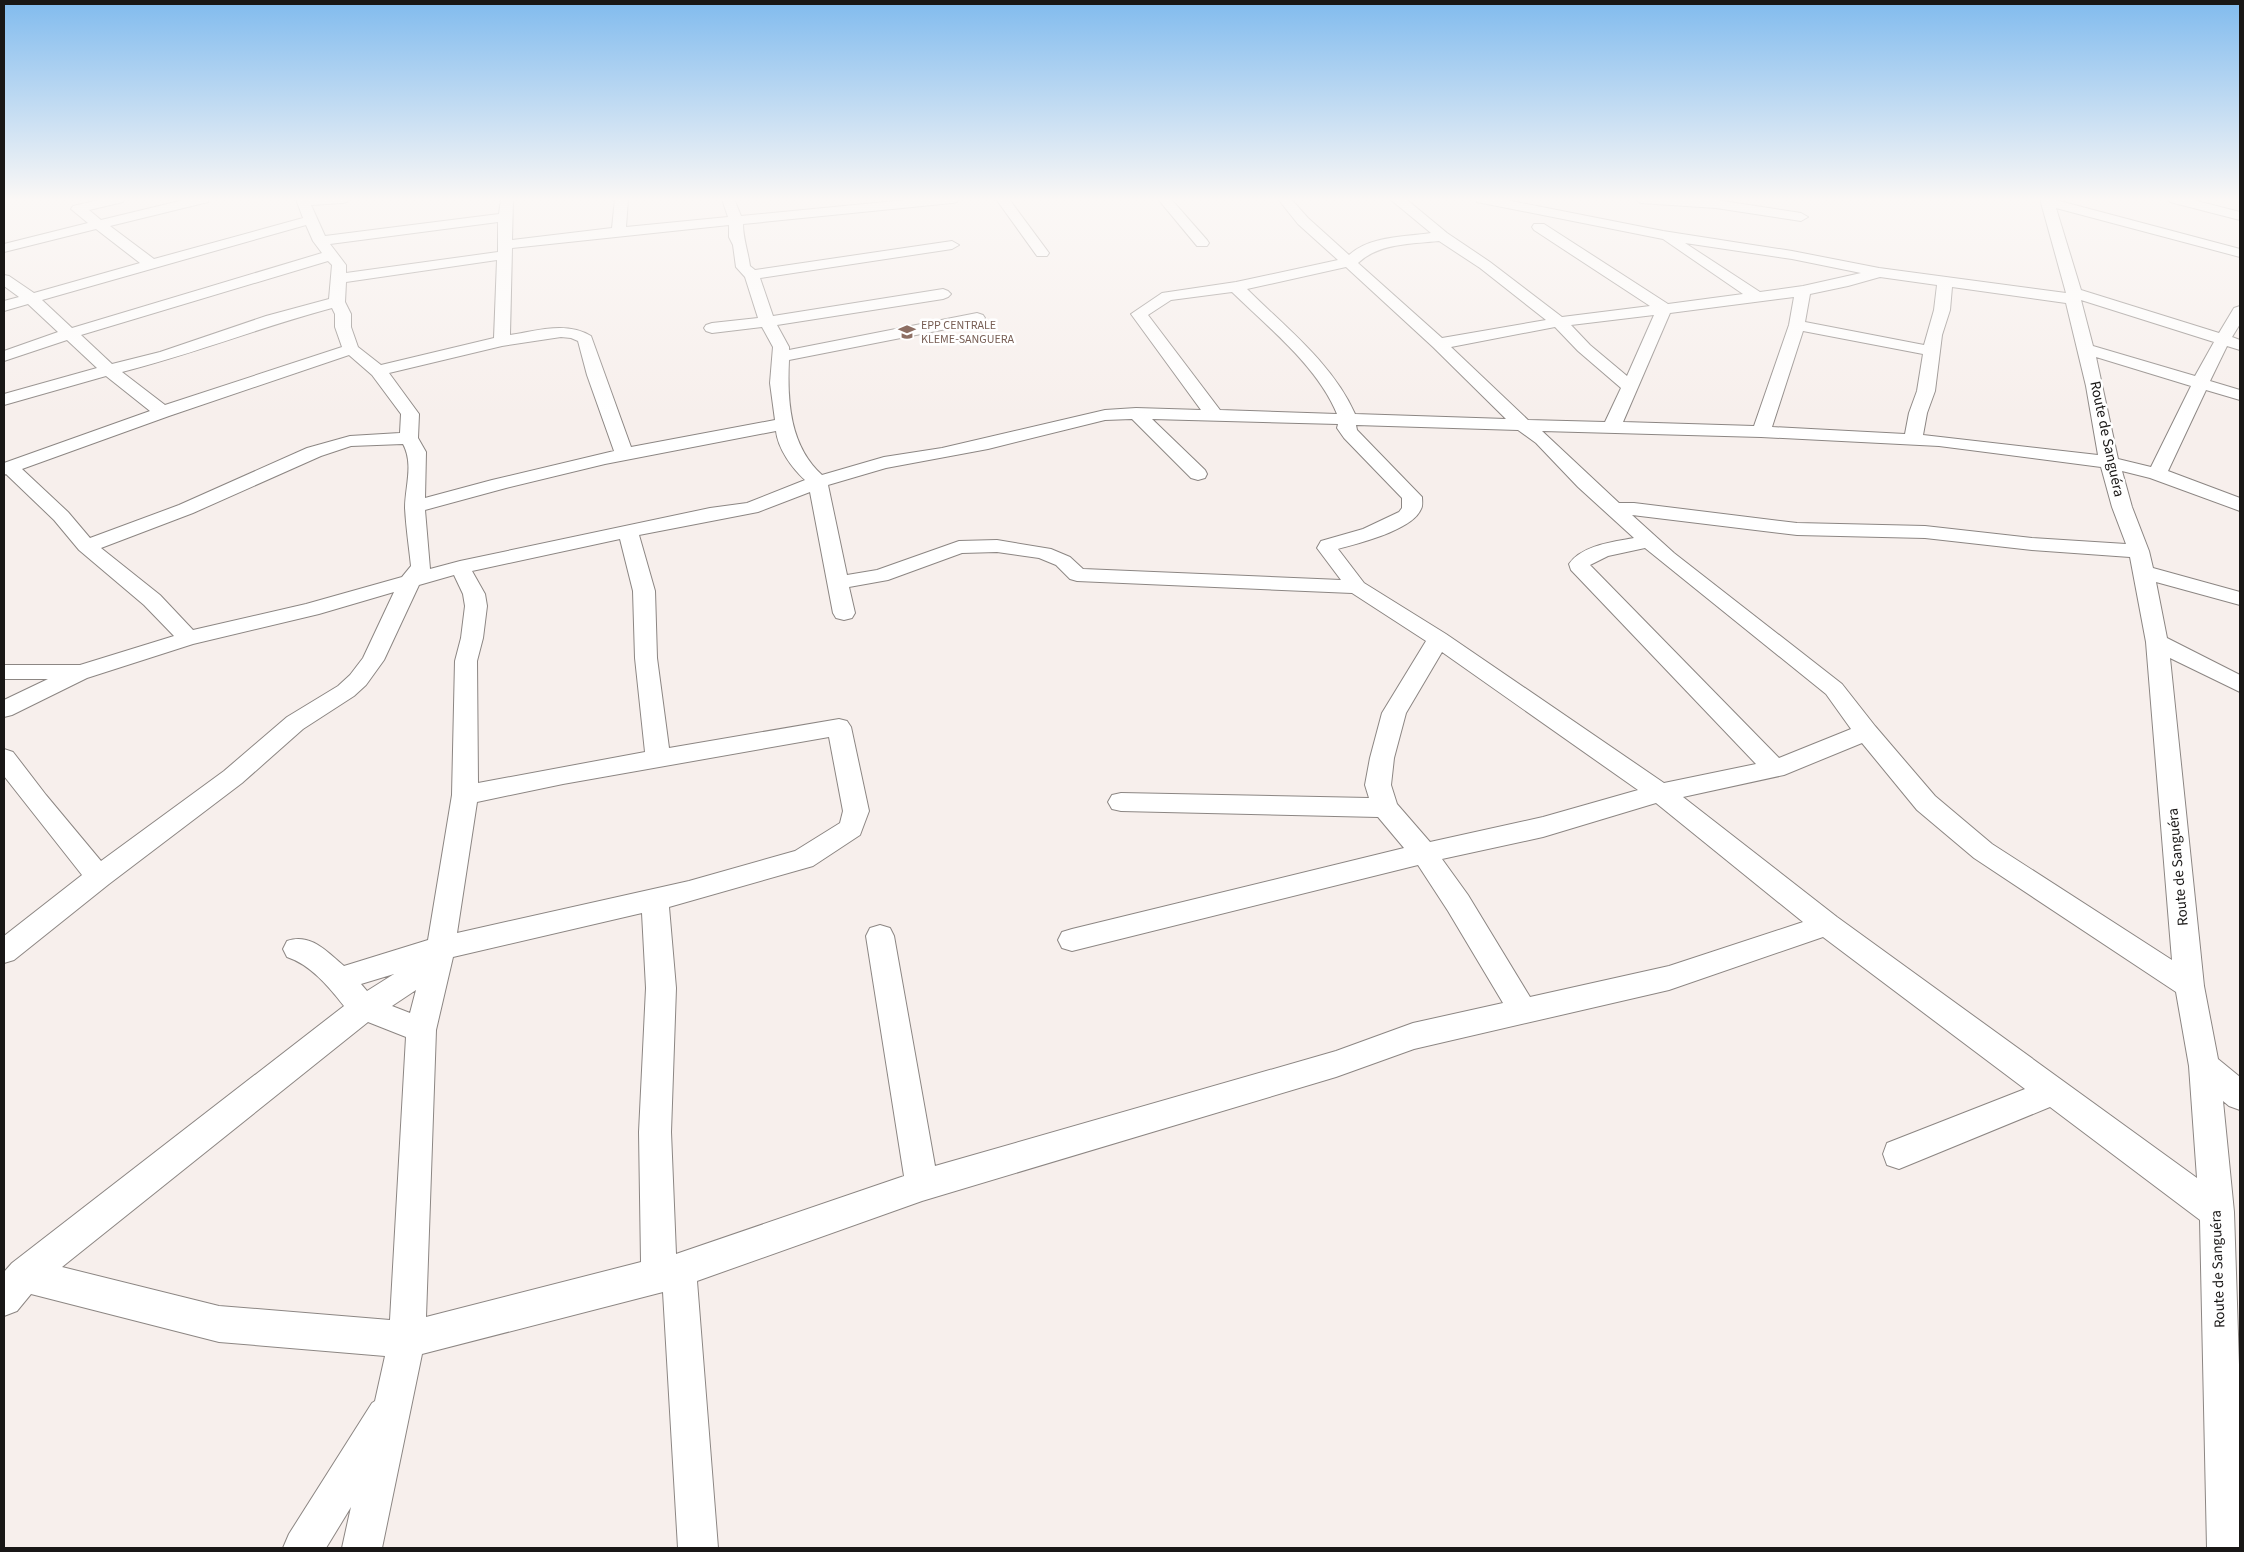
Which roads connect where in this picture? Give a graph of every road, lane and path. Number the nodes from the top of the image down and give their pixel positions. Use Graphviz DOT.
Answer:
graph roads {
  1 [pos="125,271"];
  2 [pos="256,271"];
  3 [pos="339,271"];
  4 [pos="379,271"];
  5 [pos="503,271"];
  6 [pos="748,271"];
  7 [pos="776,271"];
  8 [pos="1307,271"];
  9 [pos="1360,271"];
  10 [pos="1493,271"];
  11 [pos="1608,271"];
  12 [pos="1719,271"];
  13 [pos="2067,271"];
  14 [pos="1879,272"];
  15 [pos="752,275"];
  16 [pos="340,278"];
  17 [pos="4,279"];
  18 [pos="1945,280"];
  19 [pos="1236,287"];
  20 [pos="1803,291"];
  21 [pos="943,294"];
  22 [pos="1756,296"];
  23 [pos="2074,296"];
  24 [pos="31,298"];
  25 [pos="337,302"];
  26 [pos="4,306"];
  27 [pos="1664,308"];
  28 [pos="2240,311"];
  29 [pos="977,318"];
  30 [pos="767,322"];
  31 [pos="1559,322"];
  32 [pos="1797,325"];
  33 [pos="712,328"];
  34 [pos="71,333"];
  35 [pos="2222,339"];
  36 [pos="502,341"];
  37 [pos="1439,344"];
  38 [pos="2240,345"];
  39 [pos="351,349"];
  40 [pos="2087,349"];
  41 [pos="1932,351"];
  42 [pos="4,356"];
  43 [pos="781,357"];
  44 [pos="109,370"];
  45 [pos="378,371"];
  46 [pos="2200,382"];
  47 [pos="1630,387"];
  48 [pos="2240,395"];
  49 [pos="4,400"];
  50 [pos="163,412"];
  51 [pos="1136,413"];
  52 [pos="1215,416"];
  53 [pos="1348,419"];
  54 [pos="784,424"];
  55 [pos="1524,426"];
  56 [pos="1612,427"];
  57 [pos="1761,432"];
  58 [pos="410,438"];
  59 [pos="1913,440"];
  60 [pos="625,455"];
  61 [pos="2109,462"];
  62 [pos="6,468"];
  63 [pos="1198,474"];
  64 [pos="2157,474"];
  65 [pos="818,482"];
  66 [pos="2240,506"];
  67 [pos="415,507"];
  68 [pos="1617,509"];
  69 [pos="628,532"];
  70 [pos="1649,541"];
  71 [pos="86,546"];
  72 [pos="2141,562"];
  73 [pos="460,567"];
  74 [pos="410,581"];
  75 [pos="839,582"];
  76 [pos="1357,587"];
  77 [pos="2240,600"];
  78 [pos="844,613"];
  79 [pos="187,639"];
  80 [pos="1438,640"];
  81 [pos="2157,642"];
  82 [pos="4,672"];
  83 [pos="81,672"];
  84 [pos="2240,684"];
  85 [pos="4,709"];
  86 [pos="1866,732"];
  87 [pos="4,758"];
  88 [pos="658,759"];
  89 [pos="1774,769"];
  90 [pos="1660,793"];
  91 [pos="465,795"];
  92 [pos="1121,802"];
  93 [pos="1385,808"];
  94 [pos="1424,853"];
  95 [pos="99,877"];
  96 [pos="654,899"];
  97 [pos="1827,926"];
  98 [pos="880,936"];
  99 [pos="1072,940"];
  100 [pos="297,949"];
  101 [pos="4,952"];
  102 [pos="440,954"];
  103 [pos="339,979"];
  104 [pos="2189,986"];
  105 [pos="364,1008"];
  106 [pos="1523,1011"];
  107 [pos="421,1030"];
  108 [pos="2204,1066"];
  109 [pos="2053,1092"];
  110 [pos="2240,1096"];
  111 [pos="1899,1154"];
  112 [pos="922,1185"];
  113 [pos="2217,1212"];
  114 [pos="669,1273"];
  115 [pos="14,1286"];
  116 [pos="407,1340"];
  117 [pos="394,1401"];
  118 [pos="303,1548"];
  119 [pos="362,1548"];
  120 [pos="698,1548"];
  121 [pos="2227,1548"];
  1 -- 24 [label="street"];
  2 -- 34 [label="street"];
  3 -- 16 [label="street"];
  4 -- 16 [label="street"];
  5 -- 36 [label="street"];
  6 -- 15 [label="street"];
  7 -- 15 [label="street"];
  8 -- 19 [label="street"];
  9 -- 37 [label="street"];
  10 -- 31 [label="street"];
  11 -- 27 [label="street"];
  12 -- 22 [label="street"];
  13 -- 23 [label="street, Route de Sanguéra"];
  14 -- 18 [label="street"];
  14 -- 20 [label="street"];
  15 -- 30 [label="street"];
  16 -- 25 [label="street"];
  17 -- 24 [label="street"];
  18 -- 23 [label="street"];
  18 -- 41 [label="street"];
  19 -- 52 [label="street"];
  19 -- 53 [label="street"];
  20 -- 22 [label="street"];
  20 -- 32 [label="street"];
  21 -- 30 [label="street"];
  22 -- 27 [label="street"];
  23 -- 35 [label="street"];
  23 -- 40 [label="street, Route de Sanguéra"];
  24 -- 26 [label="street"];
  24 -- 34 [label="street"];
  25 -- 39 [label="street"];
  25 -- 44 [label="street"];
  27 -- 31 [label="street"];
  27 -- 47 [label="street"];
  28 -- 35 [label="street"];
  29 -- 43 [label="street"];
  30 -- 33 [label="street"];
  30 -- 43 [label="street"];
  31 -- 37 [label="street"];
  31 -- 47 [label="street"];
  32 -- 41 [label="street"];
  32 -- 57 [label="street"];
  34 -- 42 [label="street"];
  34 -- 44 [label="street"];
  35 -- 38 [label="street"];
  35 -- 46 [label="street"];
  36 -- 45 [label="street"];
  36 -- 60 [label="street"];
  37 -- 55 [label="street"];
  39 -- 45 [label="street"];
  39 -- 50 [label="street"];
  40 -- 46 [label="street"];
  40 -- 61 [label="street, Route de Sanguéra"];
  41 -- 59 [label="street"];
  43 -- 54 [label="street"];
  44 -- 49 [label="street"];
  44 -- 50 [label="street"];
  45 -- 58 [label="street"];
  46 -- 48 [label="street"];
  46 -- 64 [label="street"];
  47 -- 56 [label="street"];
  50 -- 62 [label="street"];
  51 -- 52 [label="street"];
  51 -- 63 [label="street"];
  51 -- 65 [label="street"];
  52 -- 53 [label="street"];
  53 -- 55 [label="street"];
  53 -- 76 [label="street"];
  54 -- 60 [label="street"];
  54 -- 65 [label="street"];
  55 -- 56 [label="street"];
  55 -- 68 [label="street"];
  56 -- 57 [label="street"];
  57 -- 59 [label="street"];
  58 -- 67 [label="street"];
  58 -- 71 [label="street"];
  59 -- 61 [label="street"];
  60 -- 67 [label="street"];
  61 -- 64 [label="street"];
  61 -- 72 [label="street, Route de Sanguéra"];
  62 -- 71 [label="street"];
  64 -- 66 [label="street"];
  65 -- 69 [label="street"];
  65 -- 75 [label="street"];
  67 -- 74 [label="street"];
  68 -- 70 [label="street"];
  68 -- 72 [label="street"];
  69 -- 73 [label="street"];
  69 -- 88 [label="street"];
  70 -- 86 [label="street"];
  70 -- 89 [label="street"];
  71 -- 79 [label="street"];
  72 -- 77 [label="street"];
  72 -- 81 [label="street, Route de Sanguéra"];
  73 -- 74 [label="street"];
  73 -- 91 [label="street"];
  74 -- 79 [label="street"];
  74 -- 95 [label="street"];
  75 -- 76 [label="street"];
  75 -- 78 [label="street"];
  76 -- 80 [label="street"];
  79 -- 83 [label="street"];
  80 -- 90 [label="street"];
  80 -- 93 [label="street"];
  81 -- 84 [label="street"];
  81 -- 104 [label="street, Route de Sanguéra"];
  82 -- 83 [label="street"];
  83 -- 85 [label="street"];
  86 -- 89 [label="street"];
  86 -- 104 [label="street"];
  87 -- 95 [label="street"];
  88 -- 91 [label="street"];
  88 -- 96 [label="street"];
  89 -- 90 [label="street"];
  90 -- 94 [label="street"];
  90 -- 97 [label="street"];
  91 -- 102 [label="street"];
  92 -- 93 [label="street"];
  93 -- 94 [label="street"];
  94 -- 99 [label="street"];
  94 -- 106 [label="street"];
  95 -- 101 [label="street"];
  96 -- 102 [label="street"];
  96 -- 114 [label="street"];
  97 -- 106 [label="street"];
  97 -- 109 [label="street"];
  98 -- 112 [label="street"];
  100 -- 103 [label="street"];
  102 -- 103 [label="street"];
  102 -- 105 [label="street"];
  102 -- 107 [label="street"];
  103 -- 105 [label="street"];
  104 -- 108 [label="street, Route de Sanguéra"];
  105 -- 107 [label="street"];
  105 -- 115 [label="street"];
  106 -- 112 [label="street"];
  107 -- 116 [label="street"];
  108 -- 110 [label="street"];
  108 -- 113 [label="street, Route de Sanguéra"];
  109 -- 111 [label="street"];
  109 -- 113 [label="street"];
  112 -- 114 [label="street"];
  113 -- 121 [label="street, Route de Sanguéra"];
  114 -- 116 [label="street"];
  114 -- 120 [label="street"];
  115 -- 116 [label="street"];
  116 -- 117 [label="street"];
  117 -- 118 [label="street"];
  117 -- 119 [label="street"];
}
